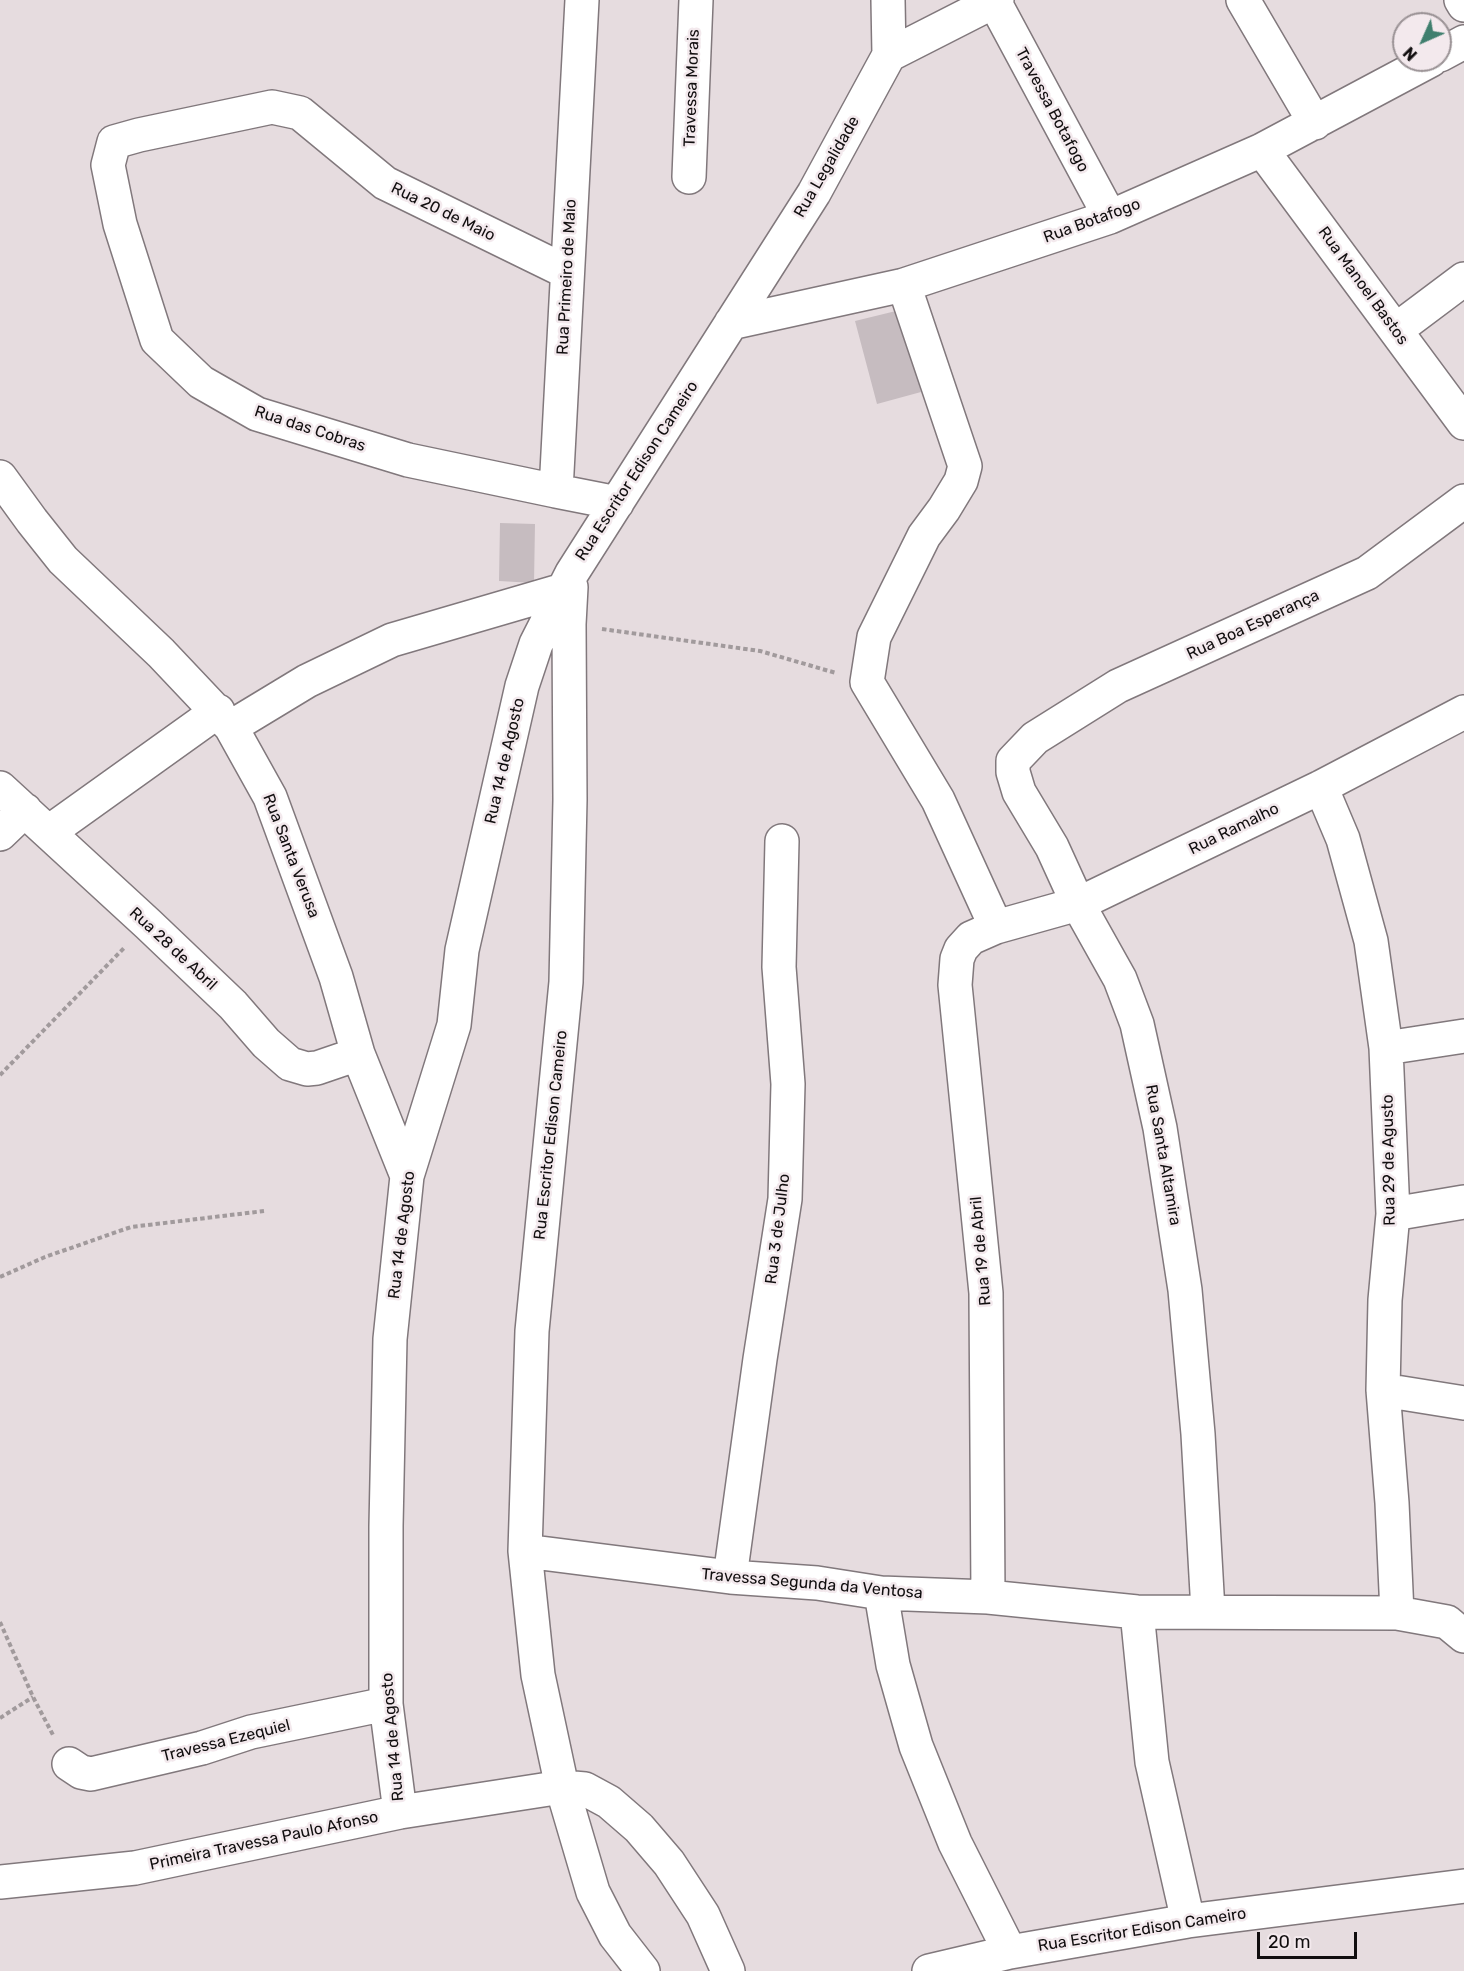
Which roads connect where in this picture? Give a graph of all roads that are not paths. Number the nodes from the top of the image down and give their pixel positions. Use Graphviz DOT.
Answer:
graph roads {
  1 [pos="582,0"];
  2 [pos="696,0"];
  3 [pos="888,0"];
  4 [pos="1243,0"];
  5 [pos="1461,0"];
  6 [pos="996,1"];
  7 [pos="1464,5"];
  8 [pos="889,55"];
  9 [pos="1409,72"];
  10 [pos="1315,123"];
  11 [pos="1262,150"];
  12 [pos="108,165"];
  13 [pos="689,177"];
  14 [pos="1110,217"];
  15 [pos="567,272"];
  16 [pos="1464,279"];
  17 [pos="904,285"];
  18 [pos="731,323"];
  19 [pos="1396,330"];
  20 [pos="1464,423"];
  21 [pos="0,477"];
  22 [pos="556,491"];
  23 [pos="1464,501"];
  24 [pos="617,503"];
  25 [pos="567,581"];
  26 [pos="1464,712"];
  27 [pos="225,719"];
  28 [pos="1035,738"];
  29 [pos="1321,787"];
  30 [pos="0,788"];
  31 [pos="25,810"];
  32 [pos="49,832"];
  33 [pos="0,834"];
  34 [pos="782,841"];
  35 [pos="1078,904"];
  36 [pos="996,927"];
  37 [pos="1464,1036"];
  38 [pos="1386,1048"];
  39 [pos="358,1054"];
  40 [pos="407,1176"];
  41 [pos="1464,1202"];
  42 [pos="1393,1214"];
  43 [pos="1383,1390"];
  44 [pos="1464,1403"];
  45 [pos="525,1551"];
  46 [pos="730,1577"];
  47 [pos="881,1593"];
  48 [pos="988,1597"];
  49 [pos="1137,1611"];
  50 [pos="1208,1611"];
  51 [pos="1396,1613"];
  52 [pos="1464,1636"];
  53 [pos="386,1704"];
  54 [pos="69,1764"];
  55 [pos="562,1787"];
  56 [pos="400,1812"];
  57 [pos="0,1882"];
  58 [pos="1464,1886"];
  59 [pos="1188,1921"];
  60 [pos="1010,1952"];
  61 [pos="643,1971"];
  62 [pos="728,1971"];
  63 [pos="929,1971"];
  1 -- 15 [label="street, Rua Primeiro de Maio"];
  2 -- 13 [label="street, Travessa Morais"];
  3 -- 8 [label="street, Rua Legalidade"];
  4 -- 10 [label="street"];
  5 -- 7 [label="street"];
  6 -- 8 [label="street"];
  6 -- 14 [label="street, Travessa Botafogo"];
  8 -- 18 [label="street, Rua Legalidade"];
  9 -- 10 [label="street, Rua Botafogo"];
  10 -- 11 [label="street, Rua Botafogo"];
  11 -- 14 [label="street, Rua Botafogo"];
  11 -- 19 [label="street, Rua Manoel Bastos"];
  12 -- 15 [label="street, Rua 20 de Maio"];
  12 -- 22 [label="street, Rua das Cobras"];
  14 -- 17 [label="street, Rua Botafogo"];
  15 -- 22 [label="street, Rua Primeiro de Maio"];
  16 -- 19 [label="street"];
  17 -- 18 [label="street, Rua Botafogo"];
  17 -- 36 [label="street"];
  18 -- 24 [label="street, Rua Escritor Edison Cameiro"];
  19 -- 20 [label="street, Rua Manoel Bastos"];
  21 -- 27 [label="street, Rua Santa Verusa"];
  22 -- 24 [label="street"];
  23 -- 28 [label="street, Rua Boa Esperança"];
  24 -- 25 [label="street, Rua Escritor Edison Cameiro"];
  25 -- 27 [label="street"];
  25 -- 40 [label="street, Rua 14 de Agosto"];
  25 -- 45 [label="street, Rua Escritor Edison Cameiro"];
  26 -- 29 [label="street, Rua Ramalho"];
  27 -- 32 [label="street"];
  27 -- 39 [label="street, Rua Santa Verusa"];
  28 -- 35 [label="street, Rua Santa Altamira"];
  29 -- 35 [label="street, Rua Ramalho"];
  29 -- 38 [label="street, Rua 29 de Agusto"];
  30 -- 31 [label="street, Rua 28 de Abril"];
  31 -- 32 [label="street, Rua 28 de Abril"];
  31 -- 33 [label="street"];
  32 -- 39 [label="street, Rua 28 de Abril"];
  34 -- 46 [label="street, Rua 3 de Julho"];
  35 -- 36 [label="street, Rua Ramalho"];
  35 -- 50 [label="street, Rua Santa Altamira"];
  36 -- 48 [label="street, Rua 19 de Abril"];
  37 -- 38 [label="street"];
  38 -- 42 [label="street, Rua 29 de Agusto"];
  39 -- 40 [label="street, Rua Santa Verusa"];
  40 -- 53 [label="street, Rua 14 de Agosto"];
  41 -- 42 [label="street"];
  42 -- 43 [label="street, Rua 29 de Agusto"];
  43 -- 44 [label="street"];
  43 -- 51 [label="street, Rua 29 de Agusto"];
  45 -- 46 [label="street, Travessa Segunda da Ventosa"];
  45 -- 55 [label="street, Rua Escritor Edison Cameiro"];
  46 -- 47 [label="street, Travessa Segunda da Ventosa"];
  47 -- 48 [label="street, Travessa Segunda da Ventosa"];
  47 -- 60 [label="street"];
  48 -- 49 [label="street, Travessa Segunda da Ventosa"];
  49 -- 50 [label="street, Travessa Segunda da Ventosa"];
  49 -- 59 [label="street"];
  50 -- 51 [label="street, Travessa Segunda da Ventosa"];
  51 -- 52 [label="street, Travessa Segunda da Ventosa"];
  53 -- 54 [label="street, Travessa Ezequiel"];
  53 -- 56 [label="street, Rua 14 de Agosto"];
  55 -- 56 [label="street, Primeira Travessa Paulo Afonso"];
  55 -- 61 [label="street, Rua Escritor Edison Cameiro"];
  55 -- 62 [label="street, Primeira Travessa Paulo Afonso"];
  56 -- 57 [label="street, Primeira Travessa Paulo Afonso"];
  58 -- 59 [label="street, Rua Escritor Edison Cameiro"];
  59 -- 60 [label="street, Rua Escritor Edison Cameiro"];
  60 -- 63 [label="street, Rua Escritor Edison Cameiro"];
}
